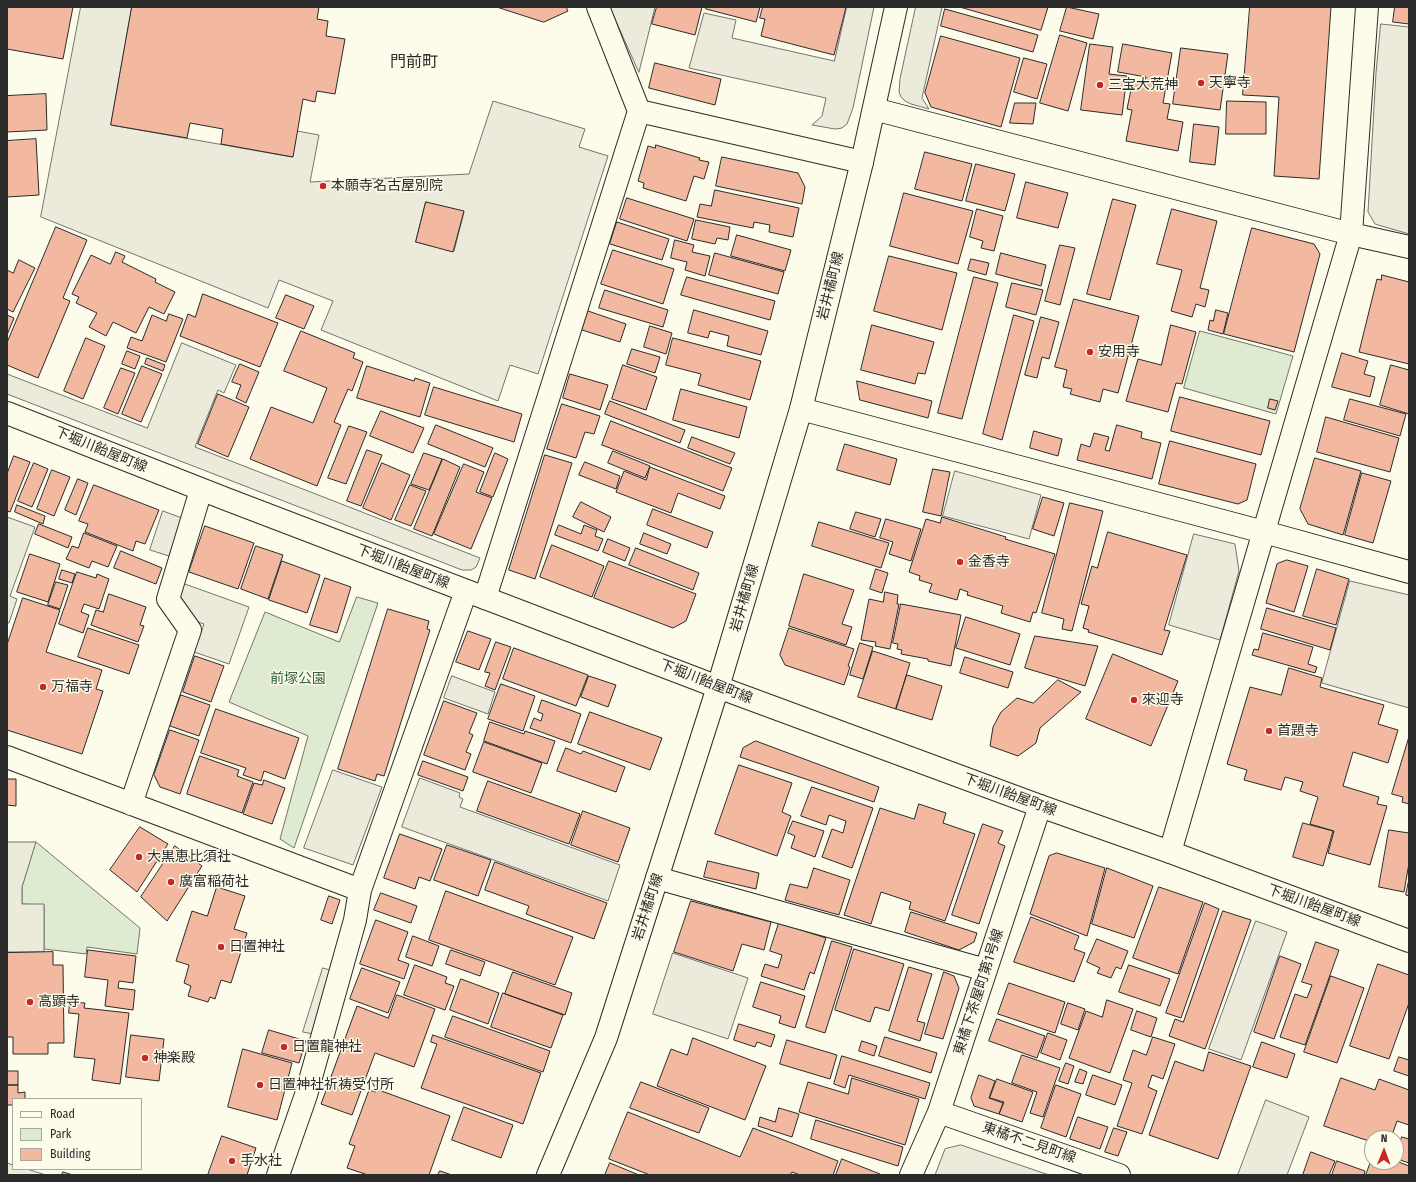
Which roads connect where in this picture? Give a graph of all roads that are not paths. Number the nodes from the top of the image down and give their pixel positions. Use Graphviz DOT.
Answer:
graph roads {
  1 [pos="598,7"];
  2 [pos="896,7"];
  3 [pos="1367,7"];
  4 [pos="874,109"];
  5 [pos="639,111"];
  6 [pos="862,162"];
  7 [pos="1351,234"];
  8 [pos="1409,247"];
  9 [pos="801,409"];
  10 [pos="7,413"];
  11 [pos="202,490"];
  12 [pos="1264,532"];
  13 [pos="1409,572"];
  14 [pos="475,594"];
  15 [pos="718,687"];
  16 [pos="7,757"];
  17 [pos="131,804"];
  18 [pos="1040,806"];
  19 [pos="1170,852"];
  20 [pos="657,878"];
  21 [pos="360,890"];
  22 [pos="1409,941"];
  23 [pos="986,970"];
  24 [pos="939,1112"];
  25 [pos="278,1175"];
  26 [pos="548,1175"];
  27 [pos="911,1175"];
  28 [pos="1119,1175"];
  1 -- 5 [label="street"];
  2 -- 4 [label="street, 岩井橘町線"];
  3 -- 7 [label="street"];
  4 -- 6 [label="street, 岩井橘町線"];
  4 -- 7 [label="street"];
  5 -- 6 [label="street"];
  5 -- 14 [label="street"];
  6 -- 9 [label="street, 岩井橘町線"];
  7 -- 8 [label="street"];
  7 -- 12 [label="street"];
  9 -- 12 [label="street"];
  9 -- 15 [label="street, 岩井橘町線"];
  10 -- 11 [label="street, 下堀川飴屋町線"];
  11 -- 14 [label="street, 下堀川飴屋町線"];
  11 -- 17 [label="street"];
  12 -- 13 [label="street"];
  12 -- 19 [label="street"];
  14 -- 15 [label="street, 下堀川飴屋町線"];
  14 -- 21 [label="street"];
  15 -- 18 [label="street, 下堀川飴屋町線"];
  15 -- 20 [label="street, 岩井橘町線"];
  16 -- 17 [label="street"];
  17 -- 21 [label="street"];
  18 -- 19 [label="street, 下堀川飴屋町線"];
  18 -- 23 [label="street, 東橘下茶屋町第1号線"];
  19 -- 22 [label="street, 下堀川飴屋町線"];
  20 -- 23 [label="street"];
  20 -- 26 [label="street, 岩井橘町線"];
  21 -- 25 [label="street"];
  23 -- 24 [label="street, 東橘下茶屋町第1号線"];
  24 -- 27 [label="street, 東橘下茶屋町第1号線"];
  24 -- 28 [label="street, 東橘不二見町線"];
}
